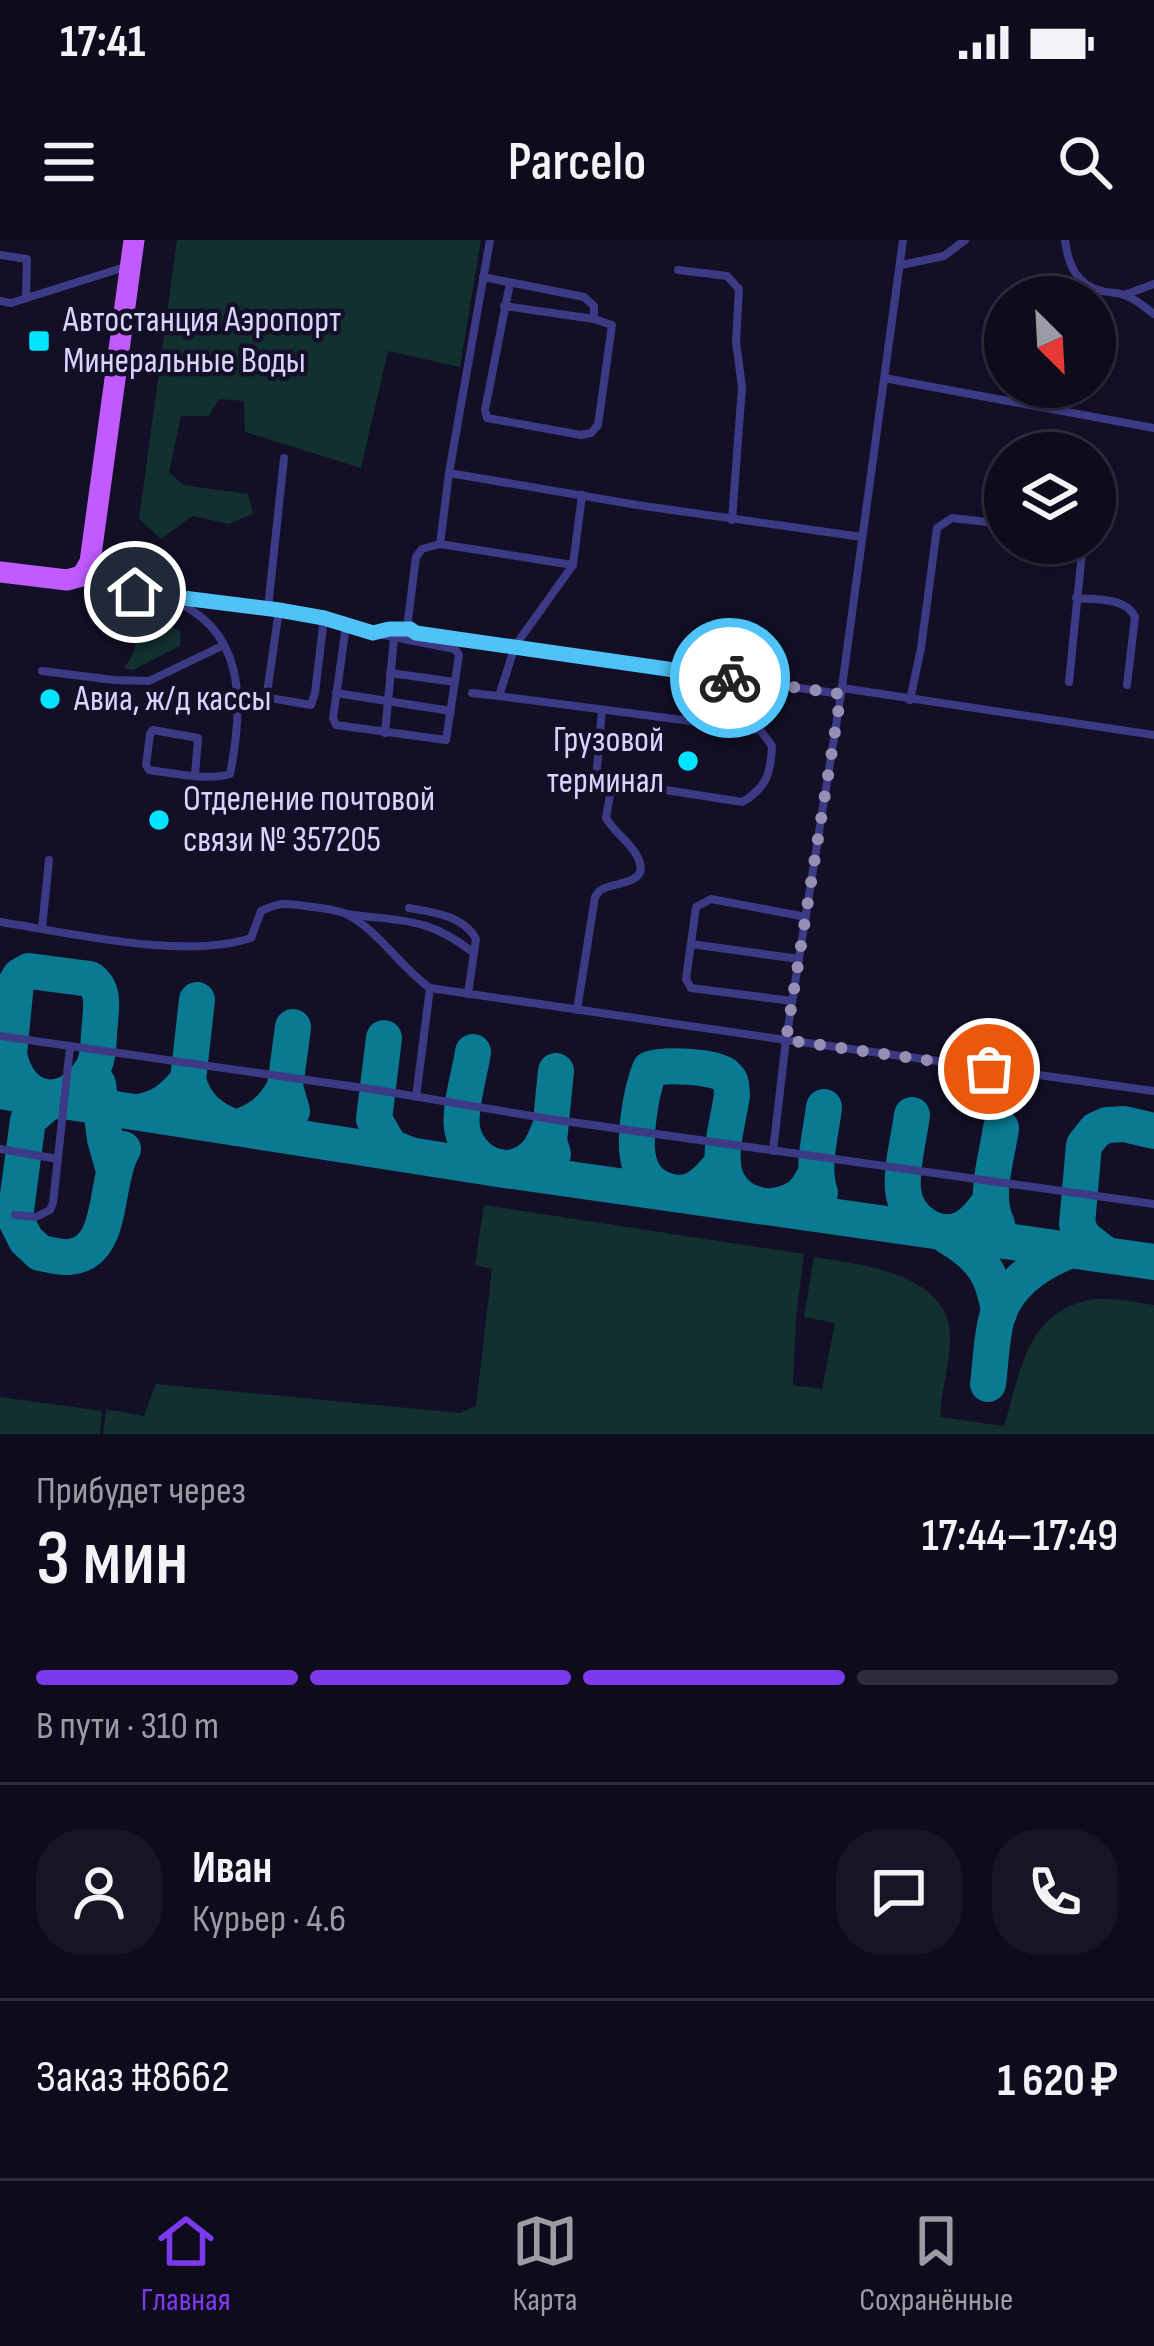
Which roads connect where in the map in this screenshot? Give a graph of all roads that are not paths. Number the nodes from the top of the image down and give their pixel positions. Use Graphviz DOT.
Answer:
graph roads {
  1 [pos="134,240"];
  2 [pos="490,240"];
  3 [pos="903,240"];
  4 [pos="965,240"];
  5 [pos="1065,240"];
  6 [pos="0,255"];
  7 [pos="131,265"];
  8 [pos="900,266"];
  9 [pos="678,270"];
  10 [pos="483,277"];
  11 [pos="509,283"];
  12 [pos="1154,284"];
  13 [pos="1122,295"];
  14 [pos="26,298"];
  15 [pos="0,301"];
  16 [pos="504,306"];
  17 [pos="1154,314"];
  18 [pos="593,319"];
  19 [pos="884,379"];
  20 [pos="1154,428"];
  21 [pos="284,458"];
  22 [pos="449,473"];
  23 [pos="582,495"];
  24 [pos="732,520"];
  25 [pos="984,522"];
  26 [pos="862,537"];
  27 [pos="440,544"];
  28 [pos="1081,564"];
  29 [pos="573,565"];
  30 [pos="0,572"];
  31 [pos="82,576"];
  32 [pos="163,597"];
  33 [pos="1076,598"];
  34 [pos="273,609"];
  35 [pos="324,618"];
  36 [pos="346,626"];
  37 [pos="410,629"];
  38 [pos="373,633"];
  39 [pos="394,638"];
  40 [pos="224,645"];
  41 [pos="515,646"];
  42 [pos="43,671"];
  43 [pos="390,673"];
  44 [pos="455,682"];
  45 [pos="1069,682"];
  46 [pos="1127,685"];
  47 [pos="841,691"];
  48 [pos="472,693"];
  49 [pos="336,694"];
  50 [pos="499,696"];
  51 [pos="910,700"];
  52 [pos="387,701"];
  53 [pos="602,710"];
  54 [pos="452,711"];
  55 [pos="385,733"];
  56 [pos="1154,735"];
  57 [pos="195,775"];
  58 [pos="612,783"];
  59 [pos="49,860"];
  60 [pos="409,908"];
  61 [pos="344,913"];
  62 [pos="806,917"];
  63 [pos="0,922"];
  64 [pos="42,928"];
  65 [pos="691,944"];
  66 [pos="474,953"];
  67 [pos="799,959"];
  68 [pos="430,988"];
  69 [pos="468,994"];
  70 [pos="792,1000"];
  71 [pos="578,1010"];
  72 [pos="0,1036"];
  73 [pos="786,1040"];
  74 [pos="70,1047"];
  75 [pos="1154,1091"];
  76 [pos="416,1097"];
  77 [pos="0,1148"];
  78 [pos="773,1151"];
  79 [pos="58,1159"];
  80 [pos="1154,1204"];
  81 [pos="15,1215"];
  1 -- 7 [label="main road"];
  2 -- 10 [label="lane"];
  3 -- 8 [label="lane"];
  4 -- 8 [label="lane"];
  5 -- 13 [label="lane"];
  6 -- 14 [label="lane"];
  7 -- 14 [label="lane"];
  7 -- 31 [label="main road"];
  8 -- 19 [label="lane"];
  9 -- 24 [label="lane"];
  10 -- 11 [label="lane"];
  10 -- 22 [label="lane"];
  11 -- 16 [label="lane"];
  11 -- 18 [label="lane"];
  12 -- 13 [label="lane"];
  13 -- 17 [label="lane"];
  14 -- 15 [label="lane"];
  16 -- 18 [label="lane"];
  16 -- 18 [label="lane"];
  19 -- 20 [label="lane"];
  19 -- 26 [label="lane"];
  21 -- 34 [label="lane"];
  22 -- 23 [label="lane"];
  22 -- 27 [label="lane"];
  23 -- 24 [label="lane"];
  23 -- 29 [label="lane"];
  24 -- 26 [label="lane"];
  25 -- 51 [label="lane"];
  26 -- 47 [label="lane"];
  27 -- 29 [label="lane"];
  27 -- 37 [label="lane"];
  28 -- 33 [label="lane"];
  29 -- 41 [label="lane"];
  30 -- 31 [label="main road"];
  31 -- 32 [label="lane"];
  32 -- 34 [label="lane"];
  32 -- 40 [label="lane"];
  33 -- 45 [label="lane"];
  33 -- 46 [label="lane"];
  34 -- 35 [label="lane"];
  34 -- 35 [label="lane"];
  35 -- 36 [label="lane"];
  36 -- 38 [label="lane"];
  36 -- 49 [label="lane"];
  37 -- 38 [label="lane"];
  37 -- 41 [label="lane"];
  38 -- 39 [label="lane"];
  39 -- 43 [label="lane"];
  39 -- 44 [label="lane"];
  40 -- 42 [label="lane"];
  40 -- 57 [label="lane"];
  41 -- 47 [label="lane"];
  41 -- 50 [label="lane"];
  43 -- 44 [label="lane"];
  43 -- 52 [label="lane"];
  44 -- 54 [label="lane"];
  47 -- 51 [label="lane"];
  47 -- 62 [label="lane"];
  48 -- 50 [label="lane"];
  49 -- 52 [label="lane"];
  49 -- 55 [label="lane"];
  50 -- 53 [label="lane"];
  51 -- 56 [label="lane"];
  52 -- 54 [label="lane"];
  52 -- 55 [label="lane"];
  53 -- 58 [label="lane"];
  53 -- 58 [label="lane"];
  54 -- 55 [label="lane"];
  57 -- 57 [label="lane"];
  58 -- 71 [label="lane"];
  59 -- 64 [label="lane"];
  60 -- 66 [label="lane"];
  61 -- 64 [label="lane"];
  61 -- 66 [label="lane"];
  61 -- 68 [label="lane"];
  62 -- 65 [label="lane"];
  62 -- 67 [label="lane"];
  63 -- 64 [label="lane"];
  65 -- 67 [label="lane"];
  65 -- 70 [label="lane"];
  66 -- 69 [label="lane"];
  67 -- 70 [label="lane"];
  68 -- 69 [label="lane"];
  68 -- 76 [label="lane"];
  69 -- 71 [label="lane"];
  70 -- 73 [label="lane"];
  71 -- 73 [label="lane"];
  72 -- 74 [label="lane"];
  73 -- 75 [label="lane"];
  73 -- 78 [label="lane"];
  74 -- 76 [label="lane"];
  74 -- 79 [label="lane"];
  76 -- 78 [label="lane"];
  77 -- 79 [label="lane"];
  78 -- 80 [label="lane"];
  79 -- 81 [label="lane"];
}
